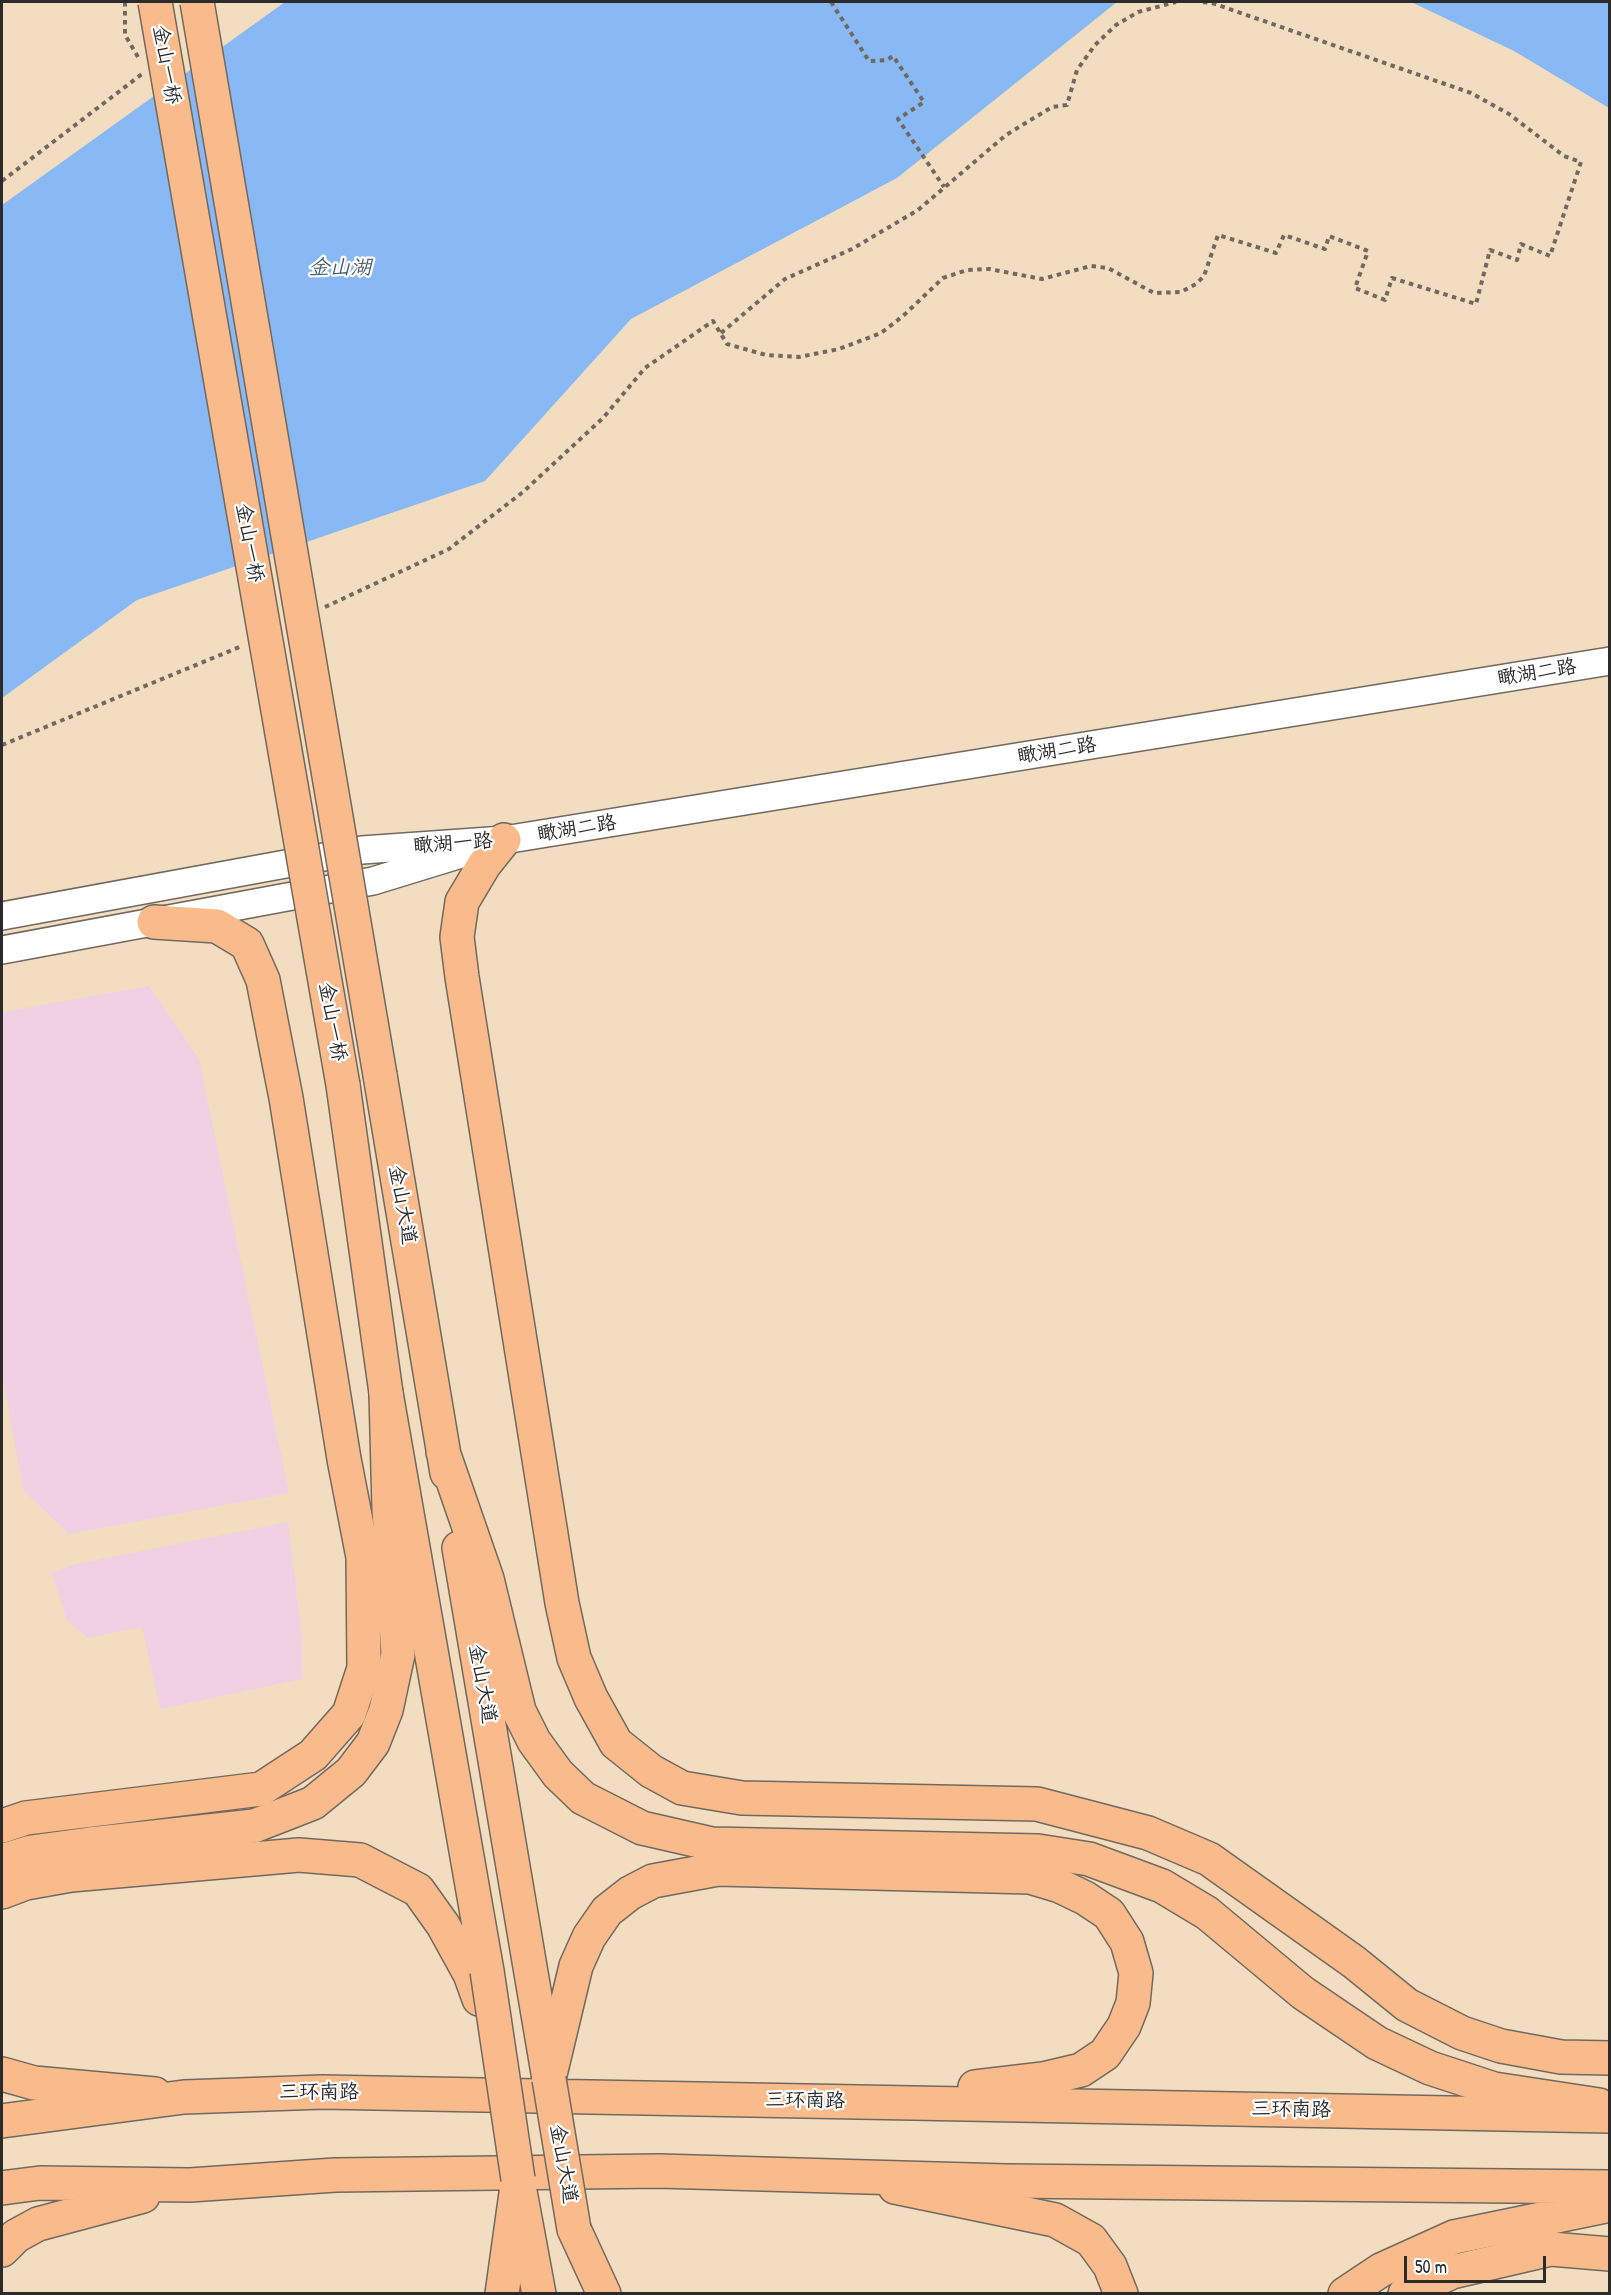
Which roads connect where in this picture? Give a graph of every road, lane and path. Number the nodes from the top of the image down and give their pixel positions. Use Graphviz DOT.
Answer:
graph roads {
  1 [pos="155,2"];
  2 [pos="196,2"];
  3 [pos="831,2"];
  4 [pos="1176,2"];
  5 [pos="1201,2"];
  6 [pos="145,72"];
  7 [pos="2,181"];
  8 [pos="944,187"];
  9 [pos="721,333"];
  10 [pos="324,608"];
  11 [pos="248,644"];
  12 [pos="1610,661"];
  13 [pos="2,745"];
  14 [pos="504,840"];
  15 [pos="2,916"];
  16 [pos="154,922"];
  17 [pos="2,950"];
  18 [pos="380,1076"];
  19 [pos="343,1085"];
  20 [pos="386,1393"];
  21 [pos="443,1452"];
  22 [pos="2,1826"];
  23 [pos="2,1861"];
  24 [pos="2,1892"];
  25 [pos="478,1972"];
  26 [pos="1610,2058"];
  27 [pos="2,2073"];
  28 [pos="549,2079"];
  29 [pos="184,2097"];
  30 [pos="838,2102"];
  31 [pos="1610,2107"];
  32 [pos="1610,2116"];
  33 [pos="2,2121"];
  34 [pos="841,2176"];
  35 [pos="518,2179"];
  36 [pos="190,2185"];
  37 [pos="1610,2187"];
  38 [pos="2,2188"];
  39 [pos="1610,2205"];
  40 [pos="574,2229"];
  41 [pos="2,2250"];
  42 [pos="1610,2254"];
  43 [pos="502,2294"];
  44 [pos="539,2294"];
  45 [pos="583,2294"];
  46 [pos="604,2294"];
  47 [pos="1121,2294"];
  48 [pos="1345,2294"];
  49 [pos="1405,2294"];
  1 -- 19 [label="main road, 金山一桥, bridge"];
  2 -- 18 [label="main road, 金山一桥, bridge"];
  3 -- 8 [label="path"];
  4 -- 8 [label="path"];
  5 -- 9 [label="path"];
  6 -- 7 [label="path"];
  8 -- 9 [label="path"];
  9 -- 10 [label="path"];
  11 -- 13 [label="path"];
  12 -- 14 [label="street, 瞰湖二路"];
  14 -- 15 [label="street, 瞰湖一路"];
  14 -- 16 [label="street, 瞰湖一路"];
  14 -- 26 [label="main road"];
  16 -- 17 [label="street, 瞰湖一路"];
  16 -- 22 [label="main road"];
  18 -- 21 [label="main road, 金山大道"];
  19 -- 20 [label="main road, 金山大道"];
  20 -- 23 [label="main road"];
  20 -- 25 [label="main road, 金山大道"];
  21 -- 28 [label="main road, 金山大道"];
  21 -- 31 [label="main road"];
  24 -- 25 [label="main road"];
  25 -- 35 [label="main road, 金山大道, bridge"];
  27 -- 29 [label="main road"];
  28 -- 30 [label="main road"];
  28 -- 40 [label="main road, 金山大道, bridge"];
  29 -- 30 [label="main road, 三环南路"];
  29 -- 33 [label="main road, 三环南路"];
  30 -- 32 [label="main road, 三环南路"];
  34 -- 36 [label="main road"];
  34 -- 37 [label="main road"];
  34 -- 47 [label="main road"];
  35 -- 43 [label="main road"];
  35 -- 44 [label="main road, 金山大道"];
  36 -- 38 [label="main road"];
  36 -- 41 [label="main road"];
  39 -- 48 [label="main road"];
  40 -- 45 [label="main road, 金山大道"];
  40 -- 46 [label="main road"];
  42 -- 49 [label="main road"];
}
